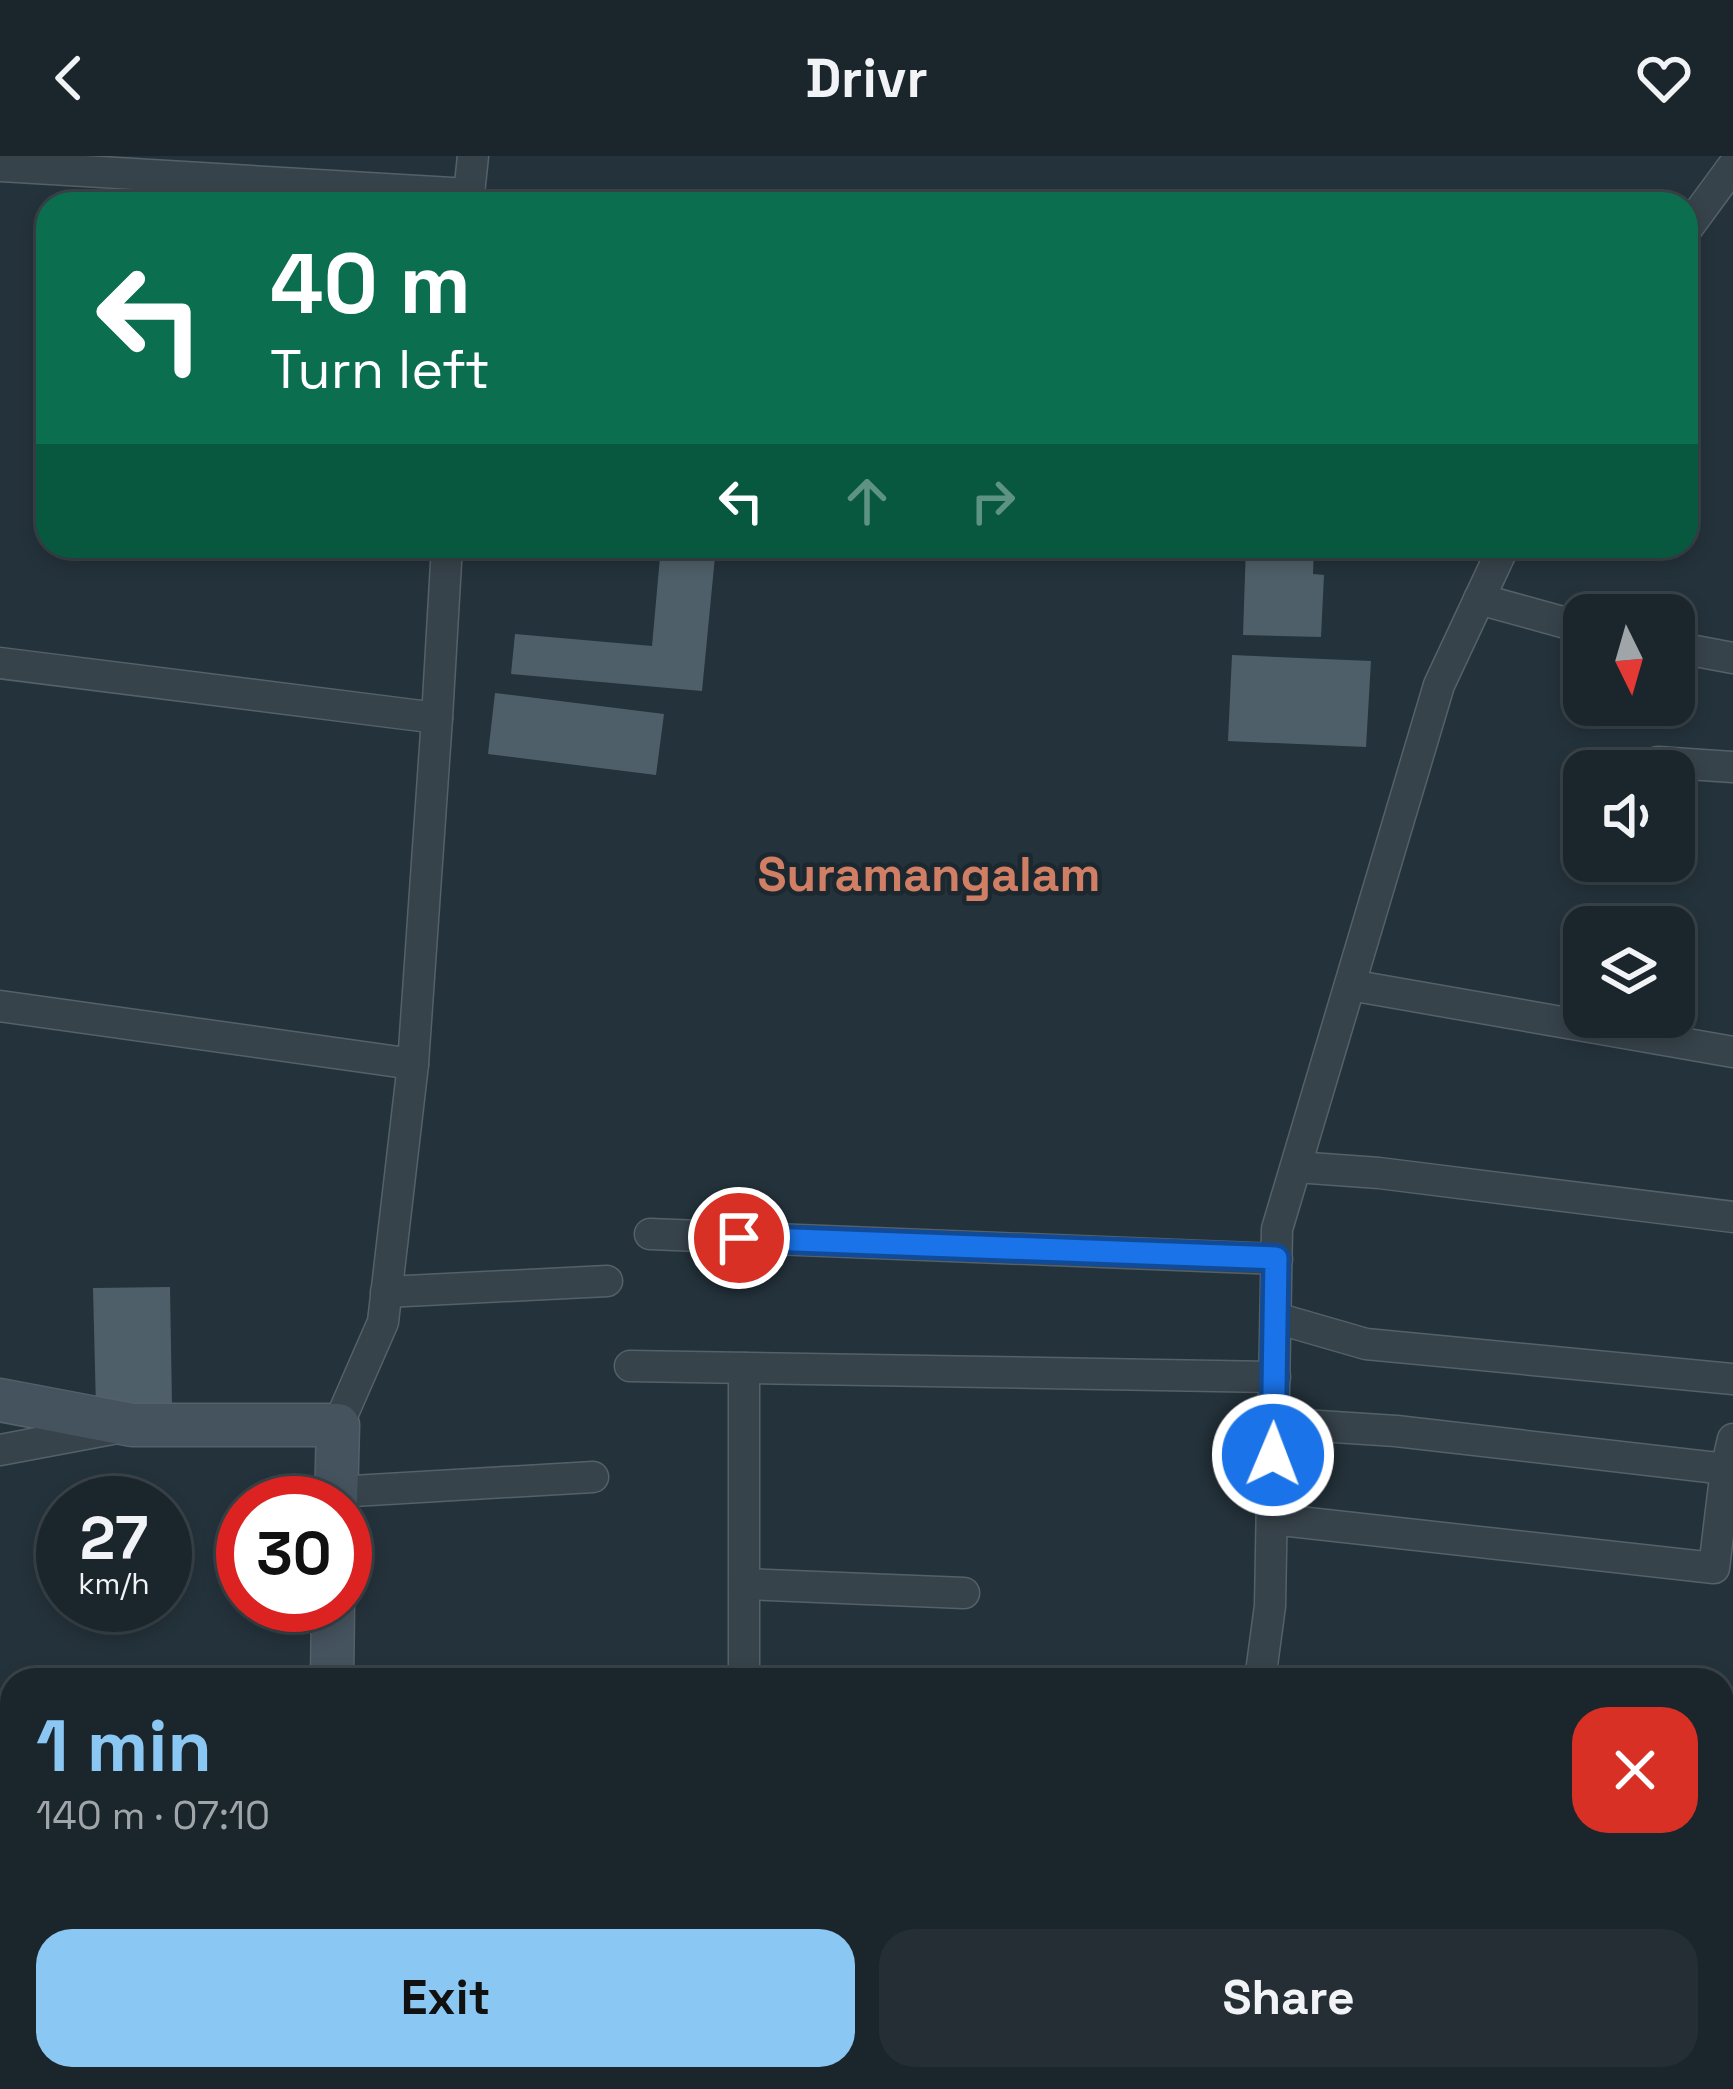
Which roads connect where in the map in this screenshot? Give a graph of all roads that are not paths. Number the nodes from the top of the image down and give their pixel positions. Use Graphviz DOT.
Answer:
graph roads {
  1 [pos="472,156"];
  2 [pos="54,162"];
  3 [pos="0,166"];
  4 [pos="1733,166"];
  5 [pos="390,192"];
  6 [pos="469,192"];
  7 [pos="1698,214"];
  8 [pos="446,558"];
  9 [pos="1498,558"];
  10 [pos="1479,599"];
  11 [pos="1563,622"];
  12 [pos="1695,651"];
  13 [pos="1733,658"];
  14 [pos="0,663"];
  15 [pos="437,718"];
  16 [pos="1695,764"];
  17 [pos="1733,767"];
  18 [pos="1350,985"];
  19 [pos="0,1006"];
  20 [pos="1733,1052"];
  21 [pos="413,1064"];
  22 [pos="1296,1167"];
  23 [pos="1733,1217"];
  24 [pos="650,1234"];
  25 [pos="1276,1258"];
  26 [pos="607,1281"];
  27 [pos="386,1292"];
  28 [pos="1276,1318"];
  29 [pos="630,1366"];
  30 [pos="744,1368"];
  31 [pos="1275,1377"];
  32 [pos="1733,1379"];
  33 [pos="0,1400"];
  34 [pos="1274,1423"];
  35 [pos="132,1425"];
  36 [pos="338,1425"];
  37 [pos="0,1450"];
  38 [pos="1731,1459"];
  39 [pos="337,1476"];
  40 [pos="593,1477"];
  41 [pos="372,1495"];
  42 [pos="1272,1520"];
  43 [pos="1723,1570"];
  44 [pos="745,1584"];
  45 [pos="964,1593"];
  46 [pos="333,1632"];
  47 [pos="332,1668"];
  48 [pos="744,1668"];
  49 [pos="1262,1668"];
  1 -- 6 [label="street"];
  2 -- 3 [label="street"];
  2 -- 5 [label="street"];
  4 -- 7 [label="street"];
  8 -- 15 [label="street"];
  9 -- 10 [label="street"];
  10 -- 11 [label="street"];
  10 -- 18 [label="street"];
  12 -- 13 [label="street"];
  14 -- 15 [label="street"];
  15 -- 21 [label="street"];
  16 -- 17 [label="street"];
  18 -- 20 [label="street"];
  18 -- 22 [label="street"];
  19 -- 21 [label="street"];
  21 -- 27 [label="street"];
  22 -- 23 [label="street"];
  22 -- 25 [label="street"];
  24 -- 25 [label="street"];
  25 -- 28 [label="street"];
  26 -- 27 [label="street"];
  27 -- 36 [label="street"];
  28 -- 31 [label="street"];
  28 -- 32 [label="street"];
  29 -- 30 [label="street"];
  30 -- 31 [label="street"];
  30 -- 44 [label="street"];
  31 -- 34 [label="street"];
  33 -- 35 [label="street"];
  34 -- 38 [label="street"];
  34 -- 42 [label="street"];
  35 -- 36 [label="street"];
  35 -- 37 [label="street"];
  36 -- 39 [label="street"];
  38 -- 43 [label="street"];
  40 -- 41 [label="street"];
  42 -- 43 [label="street"];
  42 -- 49 [label="street"];
  44 -- 45 [label="street"];
  44 -- 48 [label="street"];
  46 -- 47 [label="street"];
}
